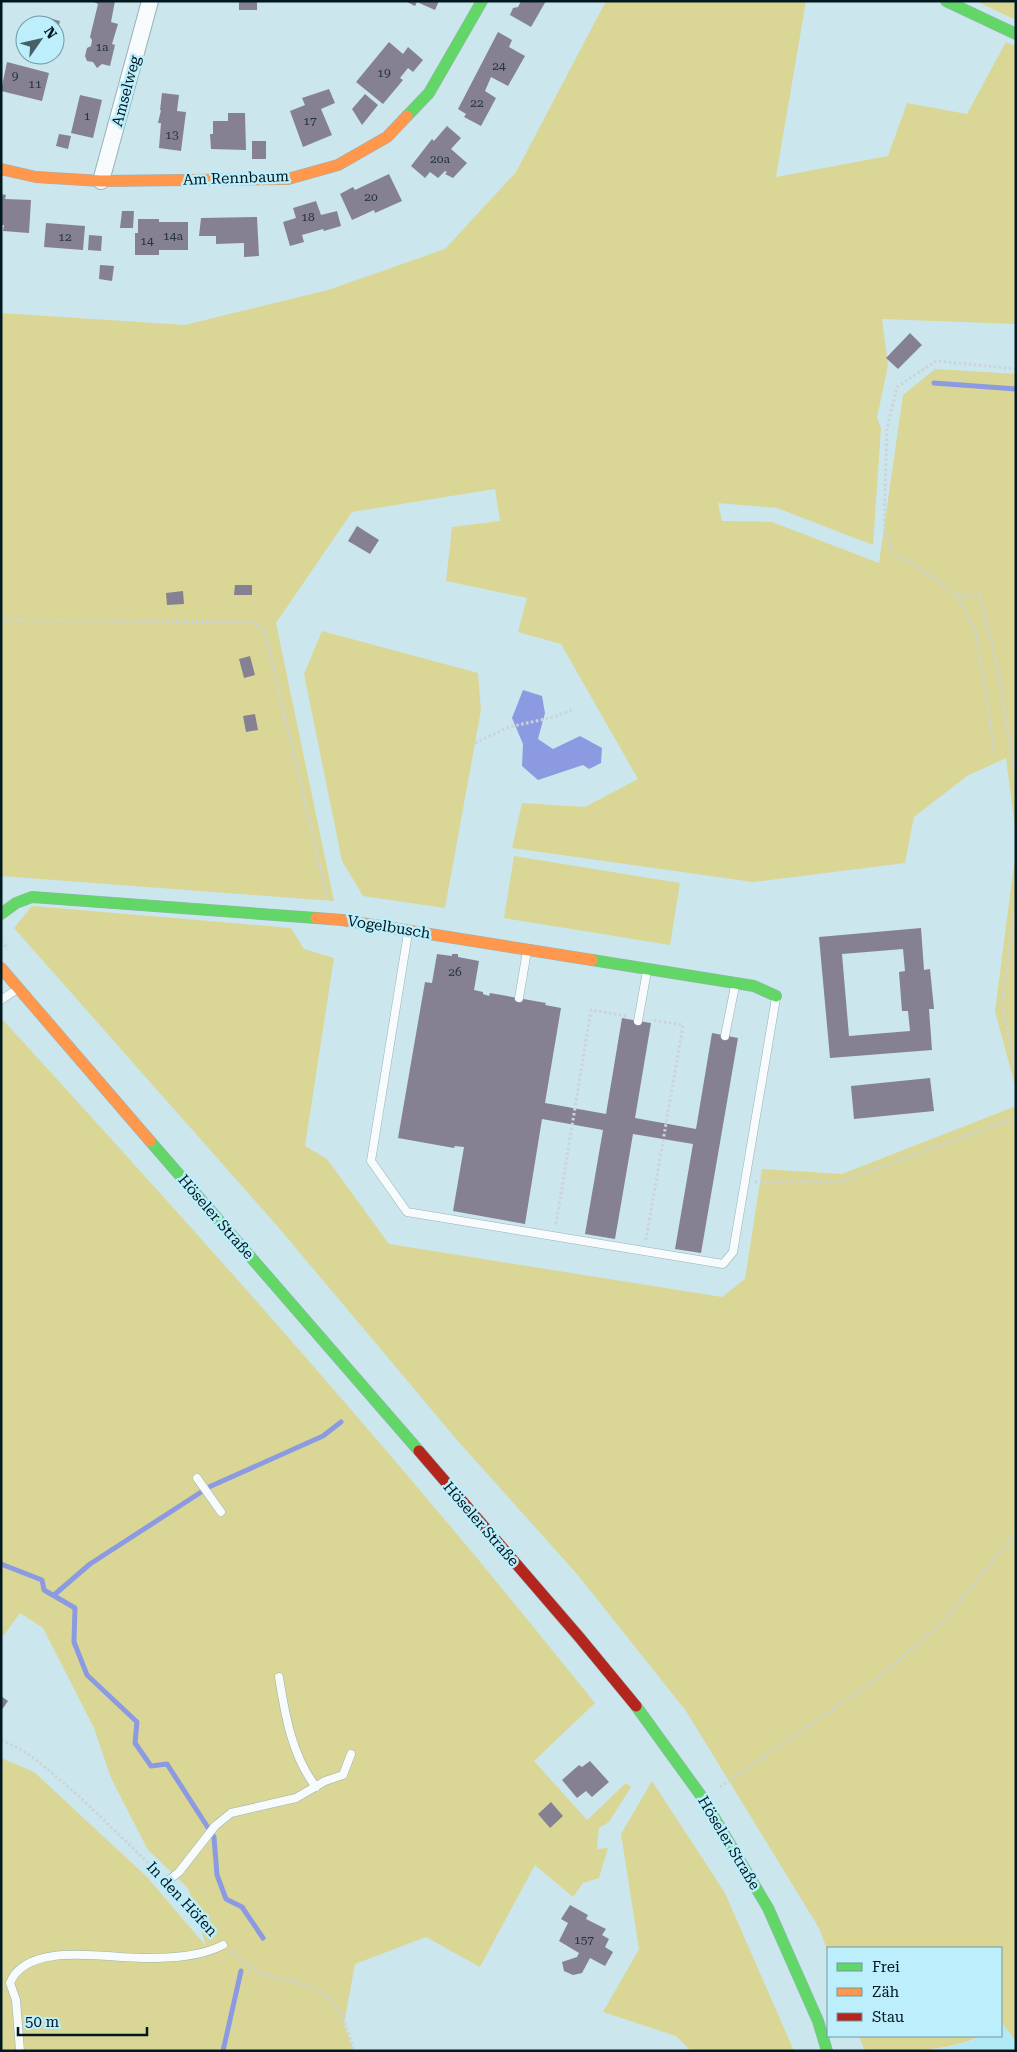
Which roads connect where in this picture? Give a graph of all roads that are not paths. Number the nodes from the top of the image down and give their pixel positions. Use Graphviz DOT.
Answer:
graph roads {
  1 [pos="150,1"];
  2 [pos="482,1"];
  3 [pos="946,1"];
  4 [pos="1016,34"];
  5 [pos="1,169"];
  6 [pos="102,181"];
  7 [pos="1,914"];
  8 [pos="408,930"];
  9 [pos="527,949"];
  10 [pos="1,968"];
  11 [pos="647,968"];
  12 [pos="736,983"];
  13 [pos="20,988"];
  14 [pos="776,996"];
  15 [pos="519,998"];
  16 [pos="1,1000"];
  17 [pos="639,1019"];
  18 [pos="725,1036"];
  19 [pos="197,1478"];
  20 [pos="221,1512"];
  21 [pos="279,1678"];
  22 [pos="351,1754"];
  23 [pos="316,1786"];
  24 [pos="169,1880"];
  25 [pos="223,1945"];
  26 [pos="20,2051"];
  27 [pos="827,2051"];
  1 -- 6 [label="street, Amselweg"];
  2 -- 6 [label="street, Am Rennbaum"];
  3 -- 4 [label="street"];
  5 -- 6 [label="street, Am Rennbaum"];
  7 -- 8 [label="street, Vogelbusch"];
  8 -- 9 [label="street, Vogelbusch"];
  8 -- 14 [label="lane"];
  9 -- 11 [label="street, Vogelbusch"];
  9 -- 15 [label="lane"];
  10 -- 13 [label="street, Höseler Straße"];
  11 -- 12 [label="street, Vogelbusch"];
  11 -- 17 [label="lane"];
  12 -- 14 [label="street, Vogelbusch"];
  12 -- 18 [label="lane"];
  13 -- 16 [label="lane"];
  13 -- 27 [label="street, Höseler Straße"];
  19 -- 20 [label="lane"];
  21 -- 23 [label="lane"];
  22 -- 23 [label="lane"];
  23 -- 24 [label="lane"];
  25 -- 26 [label="lane"];
}
